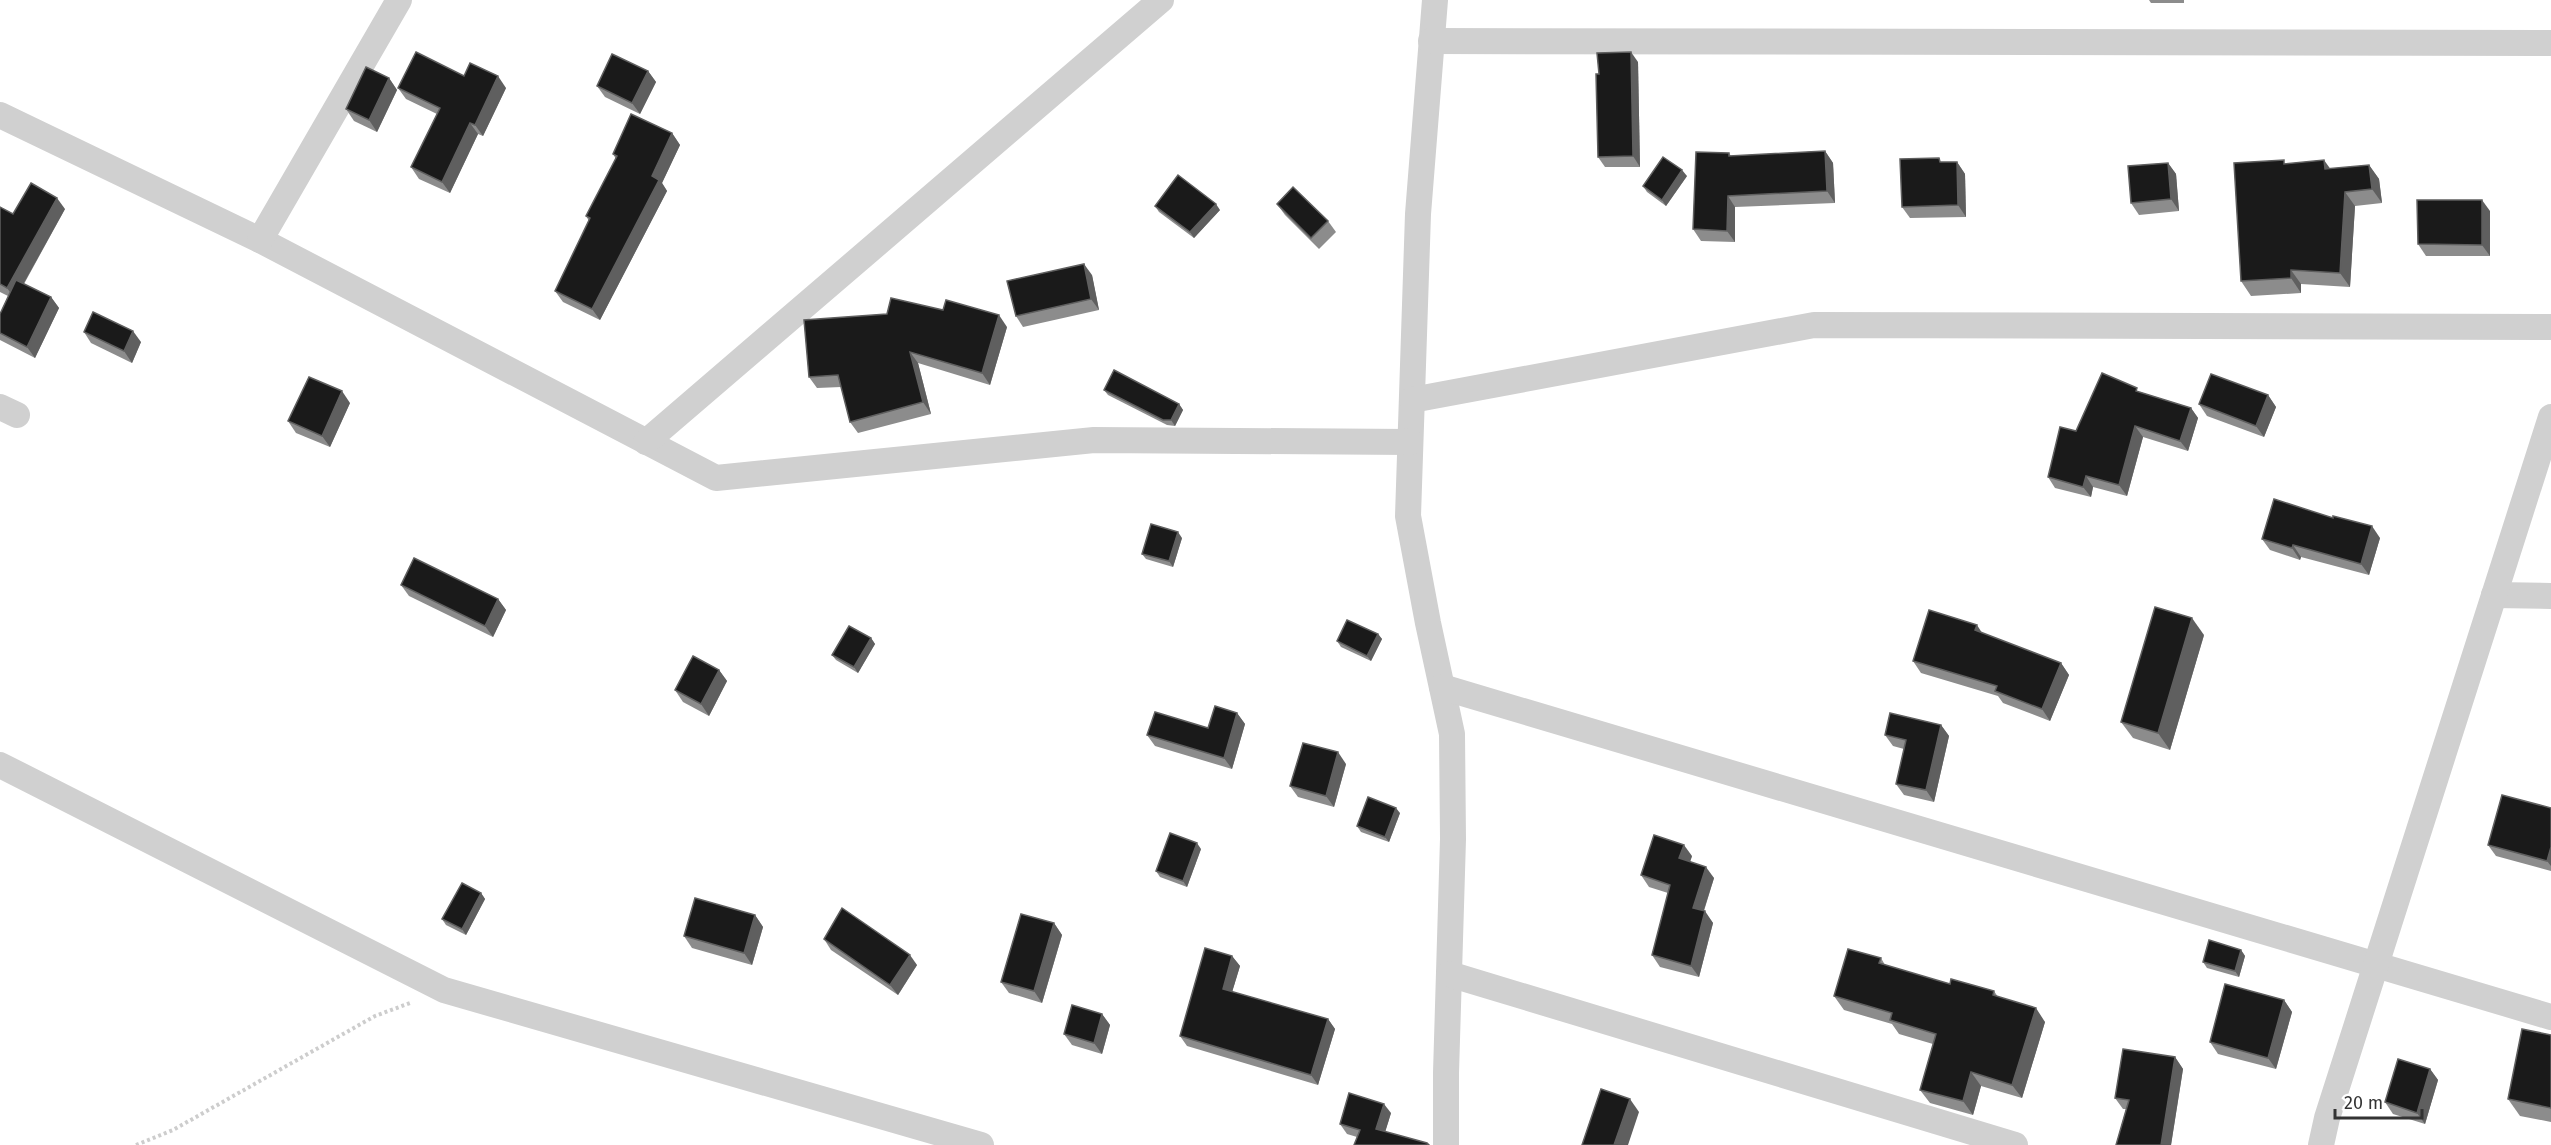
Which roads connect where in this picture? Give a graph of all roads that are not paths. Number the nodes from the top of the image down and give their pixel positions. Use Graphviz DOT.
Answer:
graph roads {
  1 [pos="399,0"];
  2 [pos="1161,0"];
  3 [pos="1435,0"];
  4 [pos="1431,41"];
  5 [pos="2551,44"];
  6 [pos="0,115"];
  7 [pos="260,240"];
  8 [pos="2551,327"];
  9 [pos="1412,400"];
  10 [pos="2551,417"];
  11 [pos="646,442"];
  12 [pos="1410,442"];
  13 [pos="2494,595"];
  14 [pos="2551,596"];
  15 [pos="1442,687"];
  16 [pos="0,765"];
  17 [pos="2376,964"];
  18 [pos="1449,974"];
  19 [pos="2551,1017"];
  20 [pos="981,1145"];
  21 [pos="1446,1145"];
  22 [pos="2015,1145"];
  23 [pos="2321,1145"];
  1 -- 7 [label="street"];
  2 -- 11 [label="street"];
  3 -- 4 [label="street"];
  4 -- 5 [label="street"];
  4 -- 9 [label="street"];
  6 -- 7 [label="street"];
  7 -- 11 [label="street"];
  8 -- 9 [label="street"];
  9 -- 12 [label="street"];
  10 -- 13 [label="street"];
  11 -- 12 [label="street"];
  12 -- 15 [label="street"];
  13 -- 14 [label="street"];
  13 -- 17 [label="street"];
  15 -- 17 [label="street"];
  15 -- 18 [label="street"];
  16 -- 20 [label="street"];
  17 -- 19 [label="street"];
  17 -- 23 [label="street"];
  18 -- 21 [label="street"];
  18 -- 22 [label="street"];
}
